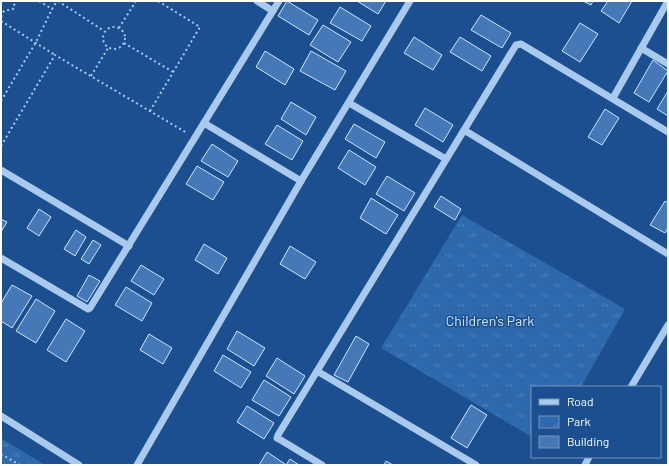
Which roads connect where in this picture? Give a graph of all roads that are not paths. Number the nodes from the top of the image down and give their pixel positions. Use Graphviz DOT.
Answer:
graph roads {
  1 [pos="257,1"];
  2 [pos="279,1"];
  3 [pos="410,1"];
  4 [pos="668,1"];
  5 [pos="273,11"];
  6 [pos="641,48"];
  7 [pos="668,64"];
  8 [pos="613,98"];
  9 [pos="349,103"];
  10 [pos="204,123"];
  11 [pos="464,130"];
  12 [pos="668,132"];
  13 [pos="446,159"];
  14 [pos="1,170"];
  15 [pos="302,181"];
  16 [pos="129,246"];
  17 [pos="668,254"];
  18 [pos="1,258"];
  19 [pos="668,325"];
  20 [pos="317,371"];
  21 [pos="632,386"];
  22 [pos="1,416"];
  23 [pos="79,465"];
  24 [pos="136,465"];
  25 [pos="322,465"];
  26 [pos="476,465"];
  1 -- 5 [label="street"];
  2 -- 5 [label="street"];
  3 -- 9 [label="street"];
  4 -- 6 [label="street"];
  5 -- 10 [label="street"];
  6 -- 7 [label="street"];
  6 -- 8 [label="street"];
  8 -- 11 [label="street"];
  8 -- 12 [label="street"];
  9 -- 13 [label="street"];
  9 -- 15 [label="street"];
  10 -- 15 [label="street"];
  10 -- 16 [label="street"];
  11 -- 13 [label="street"];
  11 -- 17 [label="street"];
  13 -- 20 [label="street"];
  14 -- 16 [label="street"];
  15 -- 24 [label="street"];
  16 -- 18 [label="street"];
  19 -- 21 [label="street"];
  20 -- 25 [label="street"];
  20 -- 26 [label="street"];
  22 -- 23 [label="street"];
}
